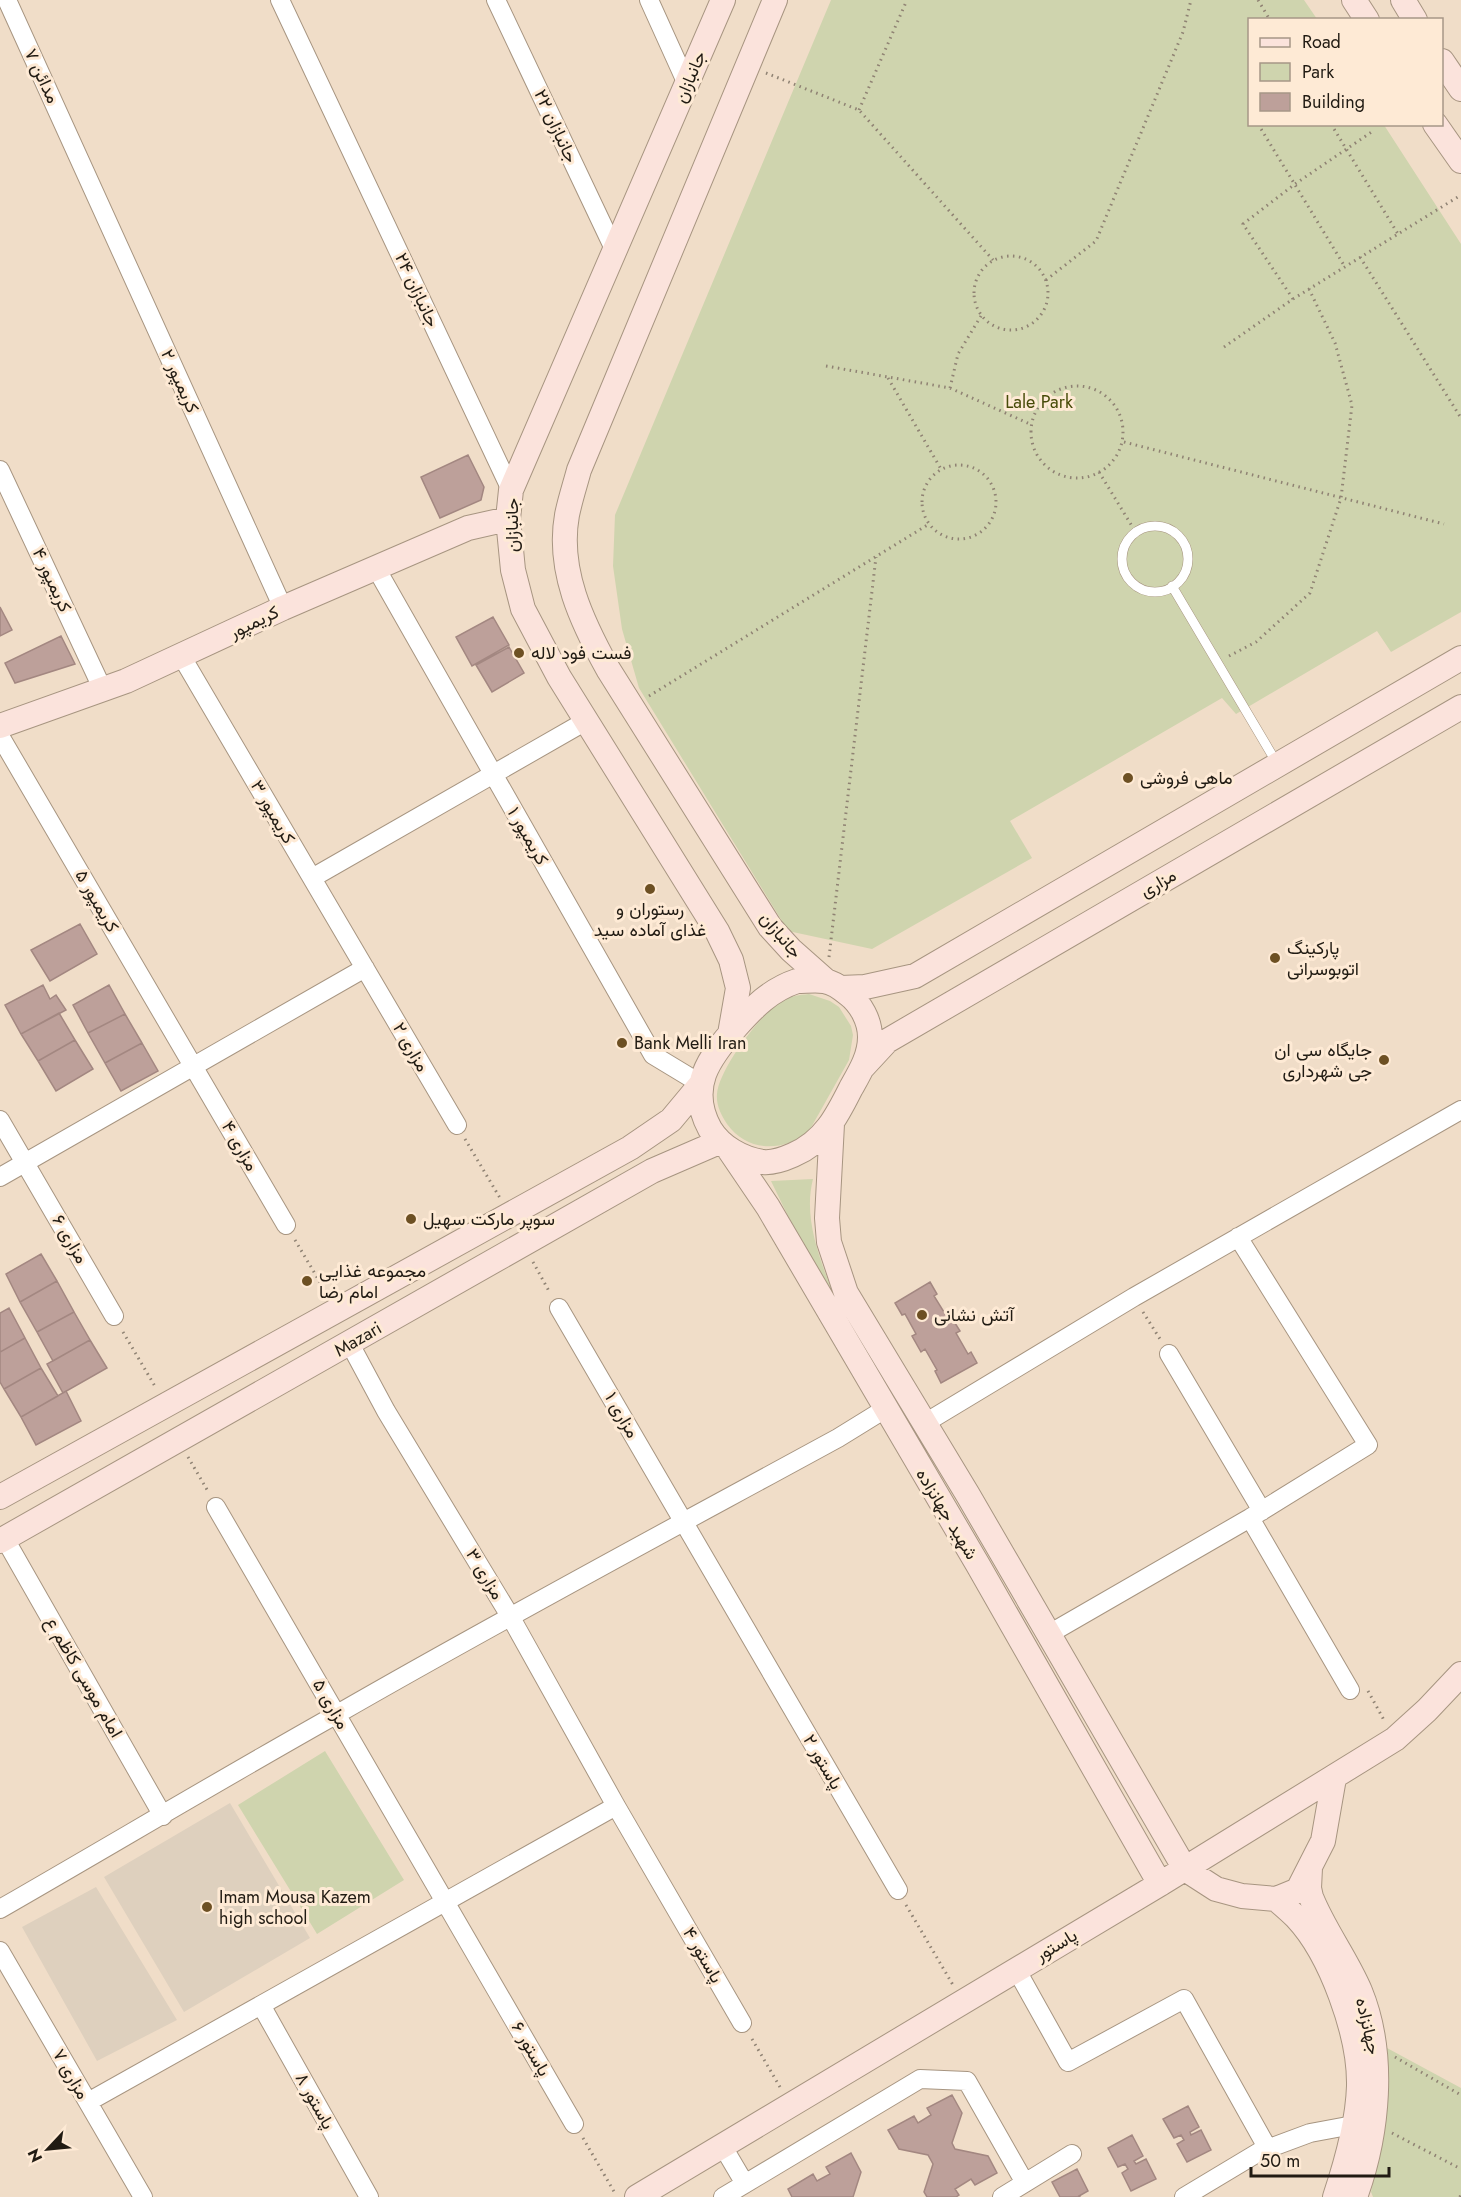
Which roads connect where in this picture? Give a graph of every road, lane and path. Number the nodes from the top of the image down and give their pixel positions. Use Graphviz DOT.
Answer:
graph roads {
  1 [pos="7,0"];
  2 [pos="280,0"];
  3 [pos="496,0"];
  4 [pos="649,0"];
  5 [pos="723,0"];
  6 [pos="775,0"];
  7 [pos="907,0"];
  8 [pos="1191,0"];
  9 [pos="1258,0"];
  10 [pos="1354,0"];
  11 [pos="1403,0"];
  12 [pos="1268,18"];
  13 [pos="1366,18"];
  14 [pos="1414,18"];
  15 [pos="1443,62"];
  16 [pos="748,66"];
  17 [pos="687,84"];
  18 [pos="1461,89"];
  19 [pos="860,110"];
  20 [pos="1259,126"];
  21 [pos="1332,126"];
  22 [pos="1437,126"];
  23 [pos="1373,131"];
  24 [pos="1346,150"];
  25 [pos="78,153"];
  26 [pos="1461,161"];
  27 [pos="1295,184"];
  28 [pos="1461,195"];
  29 [pos="1398,234"];
  30 [pos="615,251"];
  31 [pos="1360,257"];
  32 [pos="993,260"];
  33 [pos="1345,267"];
  34 [pos="1046,280"];
  35 [pos="1309,290"];
  36 [pos="1293,299"];
  37 [pos="981,316"];
  38 [pos="1224,347"];
  39 [pos="826,366"];
  40 [pos="888,378"];
  41 [pos="950,388"];
  42 [pos="1461,418"];
  43 [pos="1032,425"];
  44 [pos="1124,442"];
  45 [pos="941,469"];
  46 [pos="0,470"];
  47 [pos="1099,472"];
  48 [pos="511,490"];
  49 [pos="1341,498"];
  50 [pos="508,519"];
  51 [pos="929,524"];
  52 [pos="1444,524"];
  53 [pos="1135,531"];
  54 [pos="876,557"];
  55 [pos="376,568"];
  56 [pos="1172,586"];
  57 [pos="283,608"];
  58 [pos="183,657"];
  59 [pos="1461,658"];
  60 [pos="1217,662"];
  61 [pos="103,690"];
  62 [pos="632,706"];
  63 [pos="1461,707"];
  64 [pos="586,721"];
  65 [pos="0,726"];
  66 [pos="0,736"];
  67 [pos="1278,765"];
  68 [pos="493,774"];
  69 [pos="312,879"];
  70 [pos="365,968"];
  71 [pos="834,985"];
  72 [pos="730,1034"];
  73 [pos="193,1066"];
  74 [pos="862,1068"];
  75 [pos="701,1084"];
  76 [pos="1461,1110"];
  77 [pos="0,1120"];
  78 [pos="832,1124"];
  79 [pos="457,1125"];
  80 [pos="723,1145"];
  81 [pos="25,1163"];
  82 [pos="0,1177"];
  83 [pos="510,1215"];
  84 [pos="286,1225"];
  85 [pos="1239,1237"];
  86 [pos="523,1245"];
  87 [pos="1134,1297"];
  88 [pos="559,1308"];
  89 [pos="337,1311"];
  90 [pos="114,1316"];
  91 [pos="350,1344"];
  92 [pos="1169,1354"];
  93 [pos="908,1395"];
  94 [pos="166,1406"];
  95 [pos="885,1409"];
  96 [pos="925,1423"];
  97 [pos="178,1440"];
  98 [pos="0,1497"];
  99 [pos="216,1507"];
  100 [pos="1256,1514"];
  101 [pos="685,1522"];
  102 [pos="2,1536"];
  103 [pos="510,1616"];
  104 [pos="1049,1634"];
  105 [pos="1461,1674"];
  106 [pos="1350,1690"];
  107 [pos="337,1714"];
  108 [pos="1395,1739"];
  109 [pos="1334,1778"];
  110 [pos="616,1806"];
  111 [pos="163,1816"];
  112 [pos="1310,1866"];
  113 [pos="1185,1869"];
  114 [pos="1160,1884"];
  115 [pos="898,1890"];
  116 [pos="1276,1899"];
  117 [pos="446,1901"];
  118 [pos="0,1909"];
  119 [pos="0,1951"];
  120 [pos="1016,1969"];
  121 [pos="963,2001"];
  122 [pos="261,2005"];
  123 [pos="742,2023"];
  124 [pos="1375,2045"];
  125 [pos="1461,2094"];
  126 [pos="88,2103"];
  127 [pos="790,2105"];
  128 [pos="574,2124"];
  129 [pos="1363,2124"];
  130 [pos="722,2145"];
  131 [pos="1268,2149"];
  132 [pos="1072,2154"];
  133 [pos="1461,2169"];
  134 [pos="1025,2183"];
  135 [pos="745,2184"];
  136 [pos="142,2197"];
  137 [pos="369,2197"];
  138 [pos="617,2197"];
  139 [pos="637,2197"];
  140 [pos="723,2197"];
  141 [pos="1002,2197"];
  142 [pos="1184,2197"];
  143 [pos="1335,2197"];
  144 [pos="1355,2197"];
  1 -- 25 [label="street, مدائن ۷"];
  2 -- 48 [label="street, جانبازان ۲۴"];
  3 -- 30 [label="street, جانبازان ۲۲"];
  4 -- 17 [label="street"];
  5 -- 17 [label="main road, جانبازان"];
  6 -- 16 [label="main road, جانبازان"];
  7 -- 19 [label="path"];
  8 -- 34 [label="path"];
  9 -- 12 [label="path"];
  10 -- 13 [label="main road"];
  11 -- 14 [label="main road"];
  15 -- 18 [label="main road"];
  16 -- 19 [label="path"];
  16 -- 62 [label="main road, جانبازان"];
  17 -- 30 [label="main road, جانبازان"];
  19 -- 32 [label="path"];
  20 -- 27 [label="path"];
  21 -- 24 [label="path"];
  22 -- 26 [label="main road"];
  23 -- 24 [label="path"];
  24 -- 27 [label="path"];
  24 -- 29 [label="path"];
  25 -- 57 [label="street, کریمپور ۲"];
  27 -- 33 [label="path"];
  27 -- 36 [label="path"];
  28 -- 29 [label="path"];
  29 -- 31 [label="path"];
  30 -- 48 [label="main road, جانبازان"];
  31 -- 33 [label="path"];
  31 -- 42 [label="path"];
  32 -- 34 [label="path"];
  32 -- 37 [label="path"];
  33 -- 35 [label="path"];
  34 -- 37 [label="path"];
  35 -- 36 [label="path"];
  35 -- 49 [label="path"];
  36 -- 38 [label="path"];
  37 -- 41 [label="path"];
  39 -- 40 [label="path"];
  40 -- 41 [label="path"];
  40 -- 45 [label="path"];
  41 -- 43 [label="path"];
  43 -- 44 [label="path"];
  43 -- 47 [label="path"];
  44 -- 47 [label="path"];
  44 -- 49 [label="path"];
  45 -- 51 [label="path"];
  45 -- 51 [label="path"];
  46 -- 61 [label="street, کریمپور ۴"];
  47 -- 53 [label="path"];
  48 -- 50 [label="main road, جانبازان"];
  49 -- 52 [label="path"];
  49 -- 60 [label="path"];
  50 -- 55 [label="main road, کریمپور"];
  50 -- 64 [label="main road, جانبازان"];
  51 -- 54 [label="path"];
  53 -- 56 [label="lane"];
  53 -- 56 [label="lane"];
  54 -- 62 [label="path"];
  54 -- 71 [label="path"];
  55 -- 57 [label="main road, کریمپور"];
  55 -- 68 [label="street, کریمپور ۱"];
  56 -- 60 [label="lane"];
  57 -- 58 [label="main road, کریمپور"];
  58 -- 61 [label="main road, کریمپور"];
  58 -- 69 [label="street, کریمپور ۳"];
  59 -- 67 [label="main road"];
  60 -- 67 [label="lane"];
  61 -- 65 [label="main road, کریمپور"];
  62 -- 71 [label="main road, جانبازان"];
  63 -- 74 [label="main road, مزاری"];
  64 -- 68 [label="street"];
  64 -- 72 [label="main road, جانبازان"];
  66 -- 73 [label="street, کریمپور ۵"];
  67 -- 71 [label="main road"];
  68 -- 69 [label="street"];
  68 -- 75 [label="street, کریمپور ۱"];
  69 -- 70 [label="street, کریمپور ۳"];
  70 -- 73 [label="street"];
  70 -- 79 [label="street, مزاری ۲"];
  71 -- 72 [label="main road"];
  71 -- 74 [label="main road"];
  72 -- 75 [label="main road"];
  73 -- 81 [label="street"];
  73 -- 84 [label="street, مزاری ۴"];
  74 -- 78 [label="main road"];
  75 -- 80 [label="main road"];
  75 -- 83 [label="main road, Mazari"];
  76 -- 85 [label="street"];
  77 -- 81 [label="street, مزاری ۶"];
  78 -- 80 [label="main road"];
  78 -- 93 [label="main road, شهید جهانزاده"];
  79 -- 83 [label="path"];
  80 -- 86 [label="main road, Mazari"];
  80 -- 95 [label="main road, شهید جهانزاده"];
  81 -- 82 [label="street"];
  81 -- 90 [label="street, مزاری ۶"];
  83 -- 89 [label="main road, Mazari"];
  84 -- 89 [label="path"];
  85 -- 87 [label="street"];
  85 -- 100 [label="street"];
  86 -- 88 [label="path"];
  86 -- 91 [label="main road, Mazari"];
  87 -- 92 [label="path"];
  87 -- 96 [label="street"];
  88 -- 101 [label="street, مزاری ۱"];
  89 -- 94 [label="main road, Mazari"];
  90 -- 94 [label="path"];
  91 -- 97 [label="main road, Mazari"];
  91 -- 103 [label="street, مزاری ۳"];
  92 -- 100 [label="street"];
  93 -- 95 [label="main road"];
  93 -- 96 [label="main road, شهید جهانزاده"];
  94 -- 98 [label="main road, Mazari"];
  95 -- 101 [label="street"];
  95 -- 114 [label="main road, شهید جهانزاده"];
  96 -- 104 [label="main road, شهید جهانزاده"];
  97 -- 99 [label="path"];
  97 -- 102 [label="main road, Mazari"];
  99 -- 107 [label="street, مزاری ۵"];
  100 -- 104 [label="street"];
  100 -- 106 [label="street"];
  101 -- 103 [label="street"];
  101 -- 115 [label="street, پاستور ۲"];
  102 -- 111 [label="street, امام موسی کاظم ع"];
  103 -- 107 [label="street"];
  103 -- 110 [label="street, مزاری ۳"];
  104 -- 113 [label="main road, شهید جهانزاده"];
  105 -- 108 [label="main road, پاستور"];
  106 -- 108 [label="path"];
  107 -- 111 [label="street"];
  107 -- 117 [label="street, مزاری ۵"];
  108 -- 109 [label="main road, پاستور"];
  109 -- 112 [label="main road"];
  109 -- 113 [label="main road, پاستور"];
  110 -- 117 [label="street"];
  110 -- 123 [label="street, پاستور ۴"];
  111 -- 118 [label="street"];
  112 -- 116 [label="main road"];
  112 -- 124 [label="main road, جهانزاده"];
  113 -- 114 [label="main road, پاستور"];
  113 -- 116 [label="main road"];
  114 -- 120 [label="main road, پاستور"];
  115 -- 121 [label="path"];
  116 -- 129 [label="main road, جهانزاده"];
  117 -- 122 [label="street"];
  117 -- 128 [label="street, پاستور ۶"];
  119 -- 126 [label="street, مزاری ۷"];
  120 -- 121 [label="main road, پاستور"];
  120 -- 131 [label="street"];
  121 -- 127 [label="main road, پاستور"];
  122 -- 126 [label="street"];
  122 -- 137 [label="street, پاستور ۸"];
  123 -- 127 [label="path"];
  124 -- 125 [label="path"];
  124 -- 129 [label="main road, جهانزاده"];
  126 -- 136 [label="street, مزاری ۷"];
  127 -- 130 [label="main road, پاستور"];
  128 -- 138 [label="path"];
  129 -- 131 [label="street"];
  129 -- 133 [label="path"];
  129 -- 143 [label="main road, جهانزاده"];
  129 -- 144 [label="main road, جهانزاده"];
  130 -- 135 [label="street"];
  130 -- 139 [label="main road, پاستور"];
  131 -- 142 [label="street"];
  132 -- 134 [label="street"];
  134 -- 135 [label="street"];
  134 -- 141 [label="street"];
  135 -- 140 [label="street"];
}
